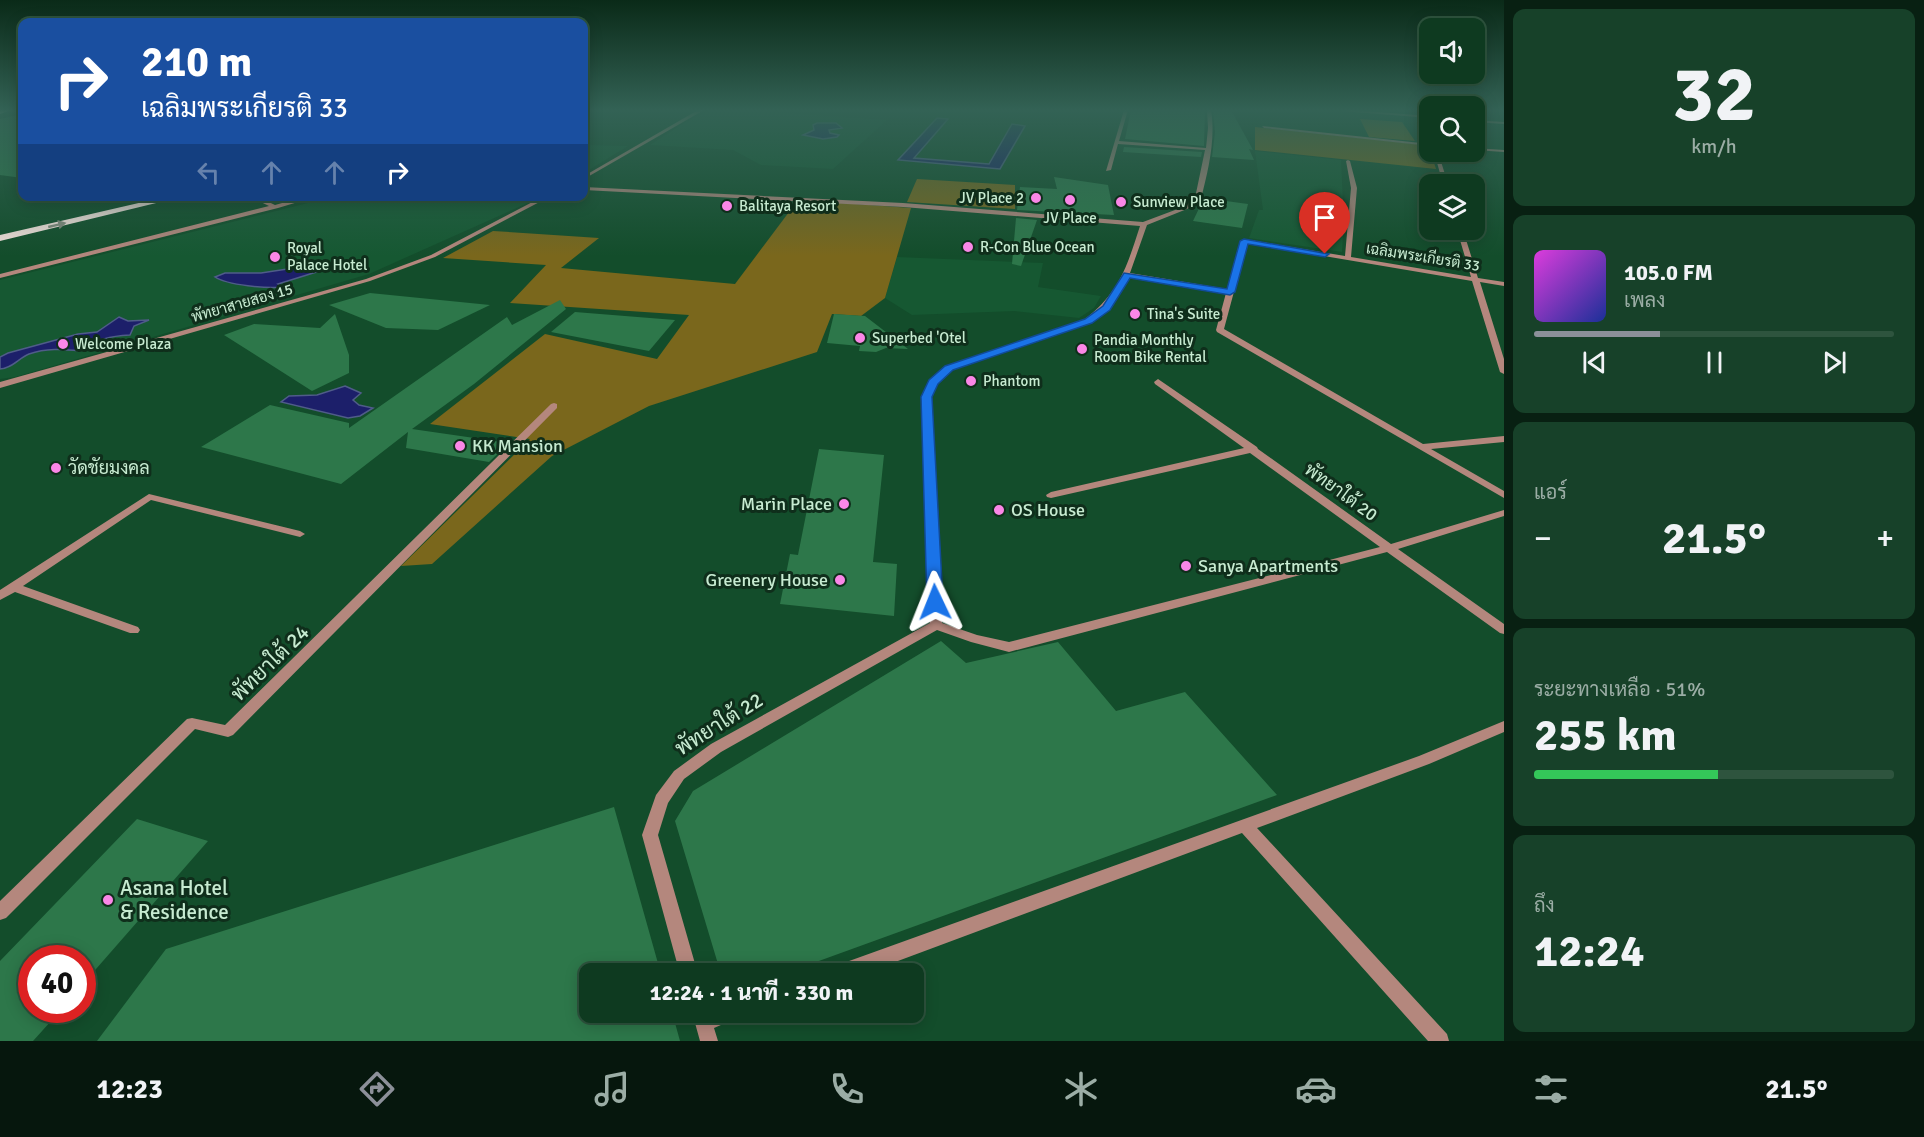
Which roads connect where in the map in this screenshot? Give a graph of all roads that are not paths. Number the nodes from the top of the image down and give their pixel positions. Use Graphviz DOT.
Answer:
graph roads {
  1 [pos="618,159"];
  2 [pos="1112,159"];
  3 [pos="1205,159"];
  4 [pos="1348,161"];
  5 [pos="1108,170"];
  6 [pos="588,176"];
  7 [pos="588,188"];
  8 [pos="159,201"];
  9 [pos="262,201"];
  10 [pos="298,201"];
  11 [pos="539,201"];
  12 [pos="276,207"];
  13 [pos="1144,224"];
  14 [pos="0,238"];
  15 [pos="1463,240"];
  16 [pos="1348,258"];
  17 [pos="1127,275"];
  18 [pos="0,276"];
  19 [pos="1475,279"];
  20 [pos="1504,284"];
  21 [pos="1230,292"];
  22 [pos="1504,372"];
  23 [pos="1158,382"];
  24 [pos="0,386"];
  25 [pos="554,406"];
  26 [pos="1504,439"];
  27 [pos="1421,447"];
  28 [pos="1254,449"];
  29 [pos="1051,495"];
  30 [pos="1504,495"];
  31 [pos="1504,513"];
  32 [pos="300,534"];
  33 [pos="1389,548"];
  34 [pos="14,587"];
  35 [pos="0,596"];
  36 [pos="936,625"];
  37 [pos="134,630"];
  38 [pos="1504,630"];
  39 [pos="1504,726"];
  40 [pos="1245,826"];
  41 [pos="0,912"];
  42 [pos="686,963"];
  43 [pos="868,963"];
  44 [pos="704,1023"];
  45 [pos="709,1041"];
  46 [pos="1440,1041"];
  1 -- 6 [label="street"];
  2 -- 5 [label="street"];
  3 -- 13 [label="street"];
  4 -- 16 [label="street"];
  7 -- 13 [label="street"];
  14 -- 8 [label="main road, one-way"];
  9 -- 12 [label="street"];
  10 -- 12 [label="street"];
  11 -- 24 [label="street, พัทยาสายสอง 15"];
  12 -- 18 [label="street"];
  13 -- 17 [label="street"];
  15 -- 19 [label="street"];
  16 -- 19 [label="street, เฉลิมพระเกียรติ 33"];
  16 -- 21 [label="street, เฉลิมพระเกียรติ 33"];
  17 -- 21 [label="street"];
  17 -- 36 [label="street"];
  19 -- 20 [label="street, เฉลิมพระเกียรติ 33"];
  19 -- 22 [label="street"];
  21 -- 27 [label="street"];
  23 -- 28 [label="street, พัทยาใต้ 20"];
  25 -- 41 [label="street, พัทยาใต้ 24"];
  26 -- 27 [label="street"];
  27 -- 30 [label="street"];
  28 -- 29 [label="street"];
  28 -- 33 [label="street, พัทยาใต้ 20"];
  31 -- 33 [label="street"];
  32 -- 34 [label="street"];
  33 -- 36 [label="street"];
  33 -- 38 [label="street, พัทยาใต้ 20"];
  34 -- 35 [label="street"];
  34 -- 37 [label="street"];
  36 -- 42 [label="street, พัทยาใต้ 22"];
  39 -- 40 [label="street"];
  40 -- 43 [label="street"];
  40 -- 46 [label="street"];
  44 -- 45 [label="street"];
}
